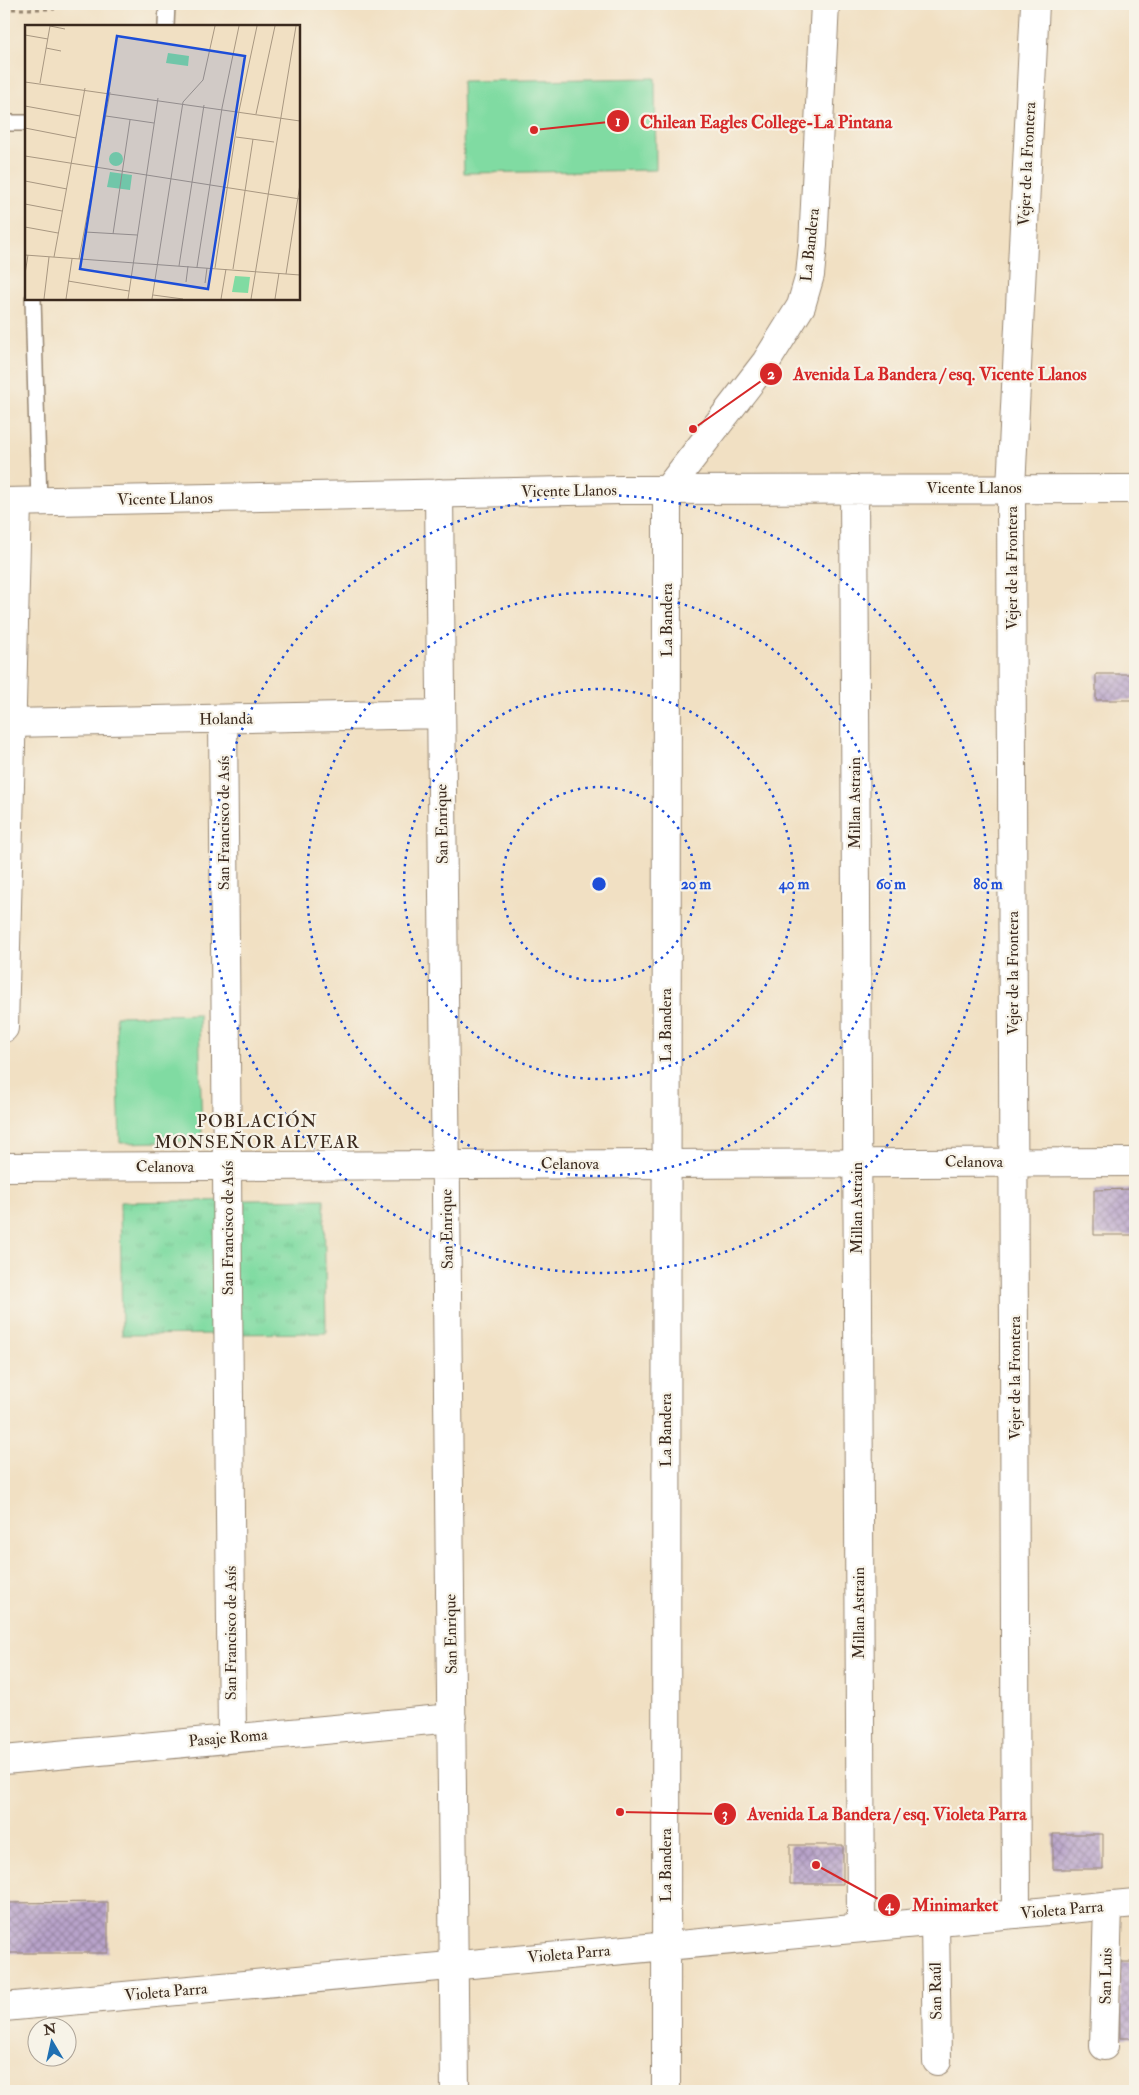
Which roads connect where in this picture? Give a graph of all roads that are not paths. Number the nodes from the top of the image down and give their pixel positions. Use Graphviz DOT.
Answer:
graph roads {
  1 [pos="167,4"];
  2 [pos="825,4"];
  3 [pos="1035,4"];
  4 [pos="166,25"];
  5 [pos="4,123"];
  6 [pos="25,123"];
  7 [pos="33,300"];
  8 [pos="1011,488"];
  9 [pos="854,489"];
  10 [pos="1135,489"];
  11 [pos="667,490"];
  12 [pos="438,494"];
  13 [pos="20,502"];
  14 [pos="441,714"];
  15 [pos="224,719"];
  16 [pos="11,723"];
  17 [pos="4,1028"];
  18 [pos="1014,1162"];
  19 [pos="1135,1162"];
  20 [pos="857,1163"];
  21 [pos="666,1164"];
  22 [pos="446,1165"];
  23 [pos="227,1166"];
  24 [pos="4,1167"];
  25 [pos="452,1718"];
  26 [pos="232,1738"];
  27 [pos="4,1760"];
  28 [pos="1135,1903"];
  29 [pos="1108,1906"];
  30 [pos="1016,1914"];
  31 [pos="935,1921"];
  32 [pos="861,1928"];
  33 [pos="666,1946"];
  34 [pos="454,1965"];
  35 [pos="4,2007"];
  36 [pos="1104,2046"];
  37 [pos="937,2061"];
  38 [pos="455,2091"];
  39 [pos="666,2091"];
  1 -- 4 [label="lane"];
  2 -- 11 [label="street, La Bandera"];
  3 -- 8 [label="street, Vejer de la Frontera"];
  5 -- 6 [label="lane"];
  7 -- 13 [label="lane"];
  8 -- 9 [label="street, Vicente Llanos"];
  8 -- 10 [label="street, Vicente Llanos"];
  8 -- 18 [label="street, Vejer de la Frontera"];
  9 -- 11 [label="street, Vicente Llanos"];
  9 -- 20 [label="street, Millan Astrain"];
  11 -- 12 [label="street, Vicente Llanos"];
  11 -- 21 [label="street, La Bandera"];
  12 -- 13 [label="street, Vicente Llanos"];
  12 -- 14 [label="street, San Enrique"];
  13 -- 16 [label="street"];
  14 -- 15 [label="street, Holanda"];
  14 -- 22 [label="street, San Enrique"];
  15 -- 16 [label="street, Holanda"];
  15 -- 23 [label="street, San Francisco de Asís"];
  16 -- 17 [label="street"];
  18 -- 19 [label="street, Celanova"];
  18 -- 20 [label="street, Celanova"];
  18 -- 30 [label="street, Vejer de la Frontera"];
  20 -- 21 [label="street, Celanova"];
  20 -- 32 [label="street, Millan Astrain"];
  21 -- 22 [label="street, Celanova"];
  21 -- 33 [label="street, La Bandera"];
  22 -- 23 [label="street, Celanova"];
  22 -- 25 [label="street, San Enrique"];
  23 -- 24 [label="street, Celanova"];
  23 -- 26 [label="street, San Francisco de Asís"];
  25 -- 26 [label="street, Pasaje Roma"];
  25 -- 34 [label="street, San Enrique"];
  26 -- 27 [label="street, Pasaje Roma"];
  28 -- 29 [label="street, Violeta Parra"];
  29 -- 30 [label="street, Violeta Parra"];
  29 -- 36 [label="street, San Luis"];
  30 -- 31 [label="street, Violeta Parra"];
  31 -- 32 [label="street, Violeta Parra"];
  31 -- 37 [label="street, San Raúl"];
  32 -- 33 [label="street, Violeta Parra"];
  33 -- 34 [label="street, Violeta Parra"];
  33 -- 39 [label="street, La Bandera"];
  34 -- 35 [label="street, Violeta Parra"];
  34 -- 38 [label="street, San Enrique"];
}
